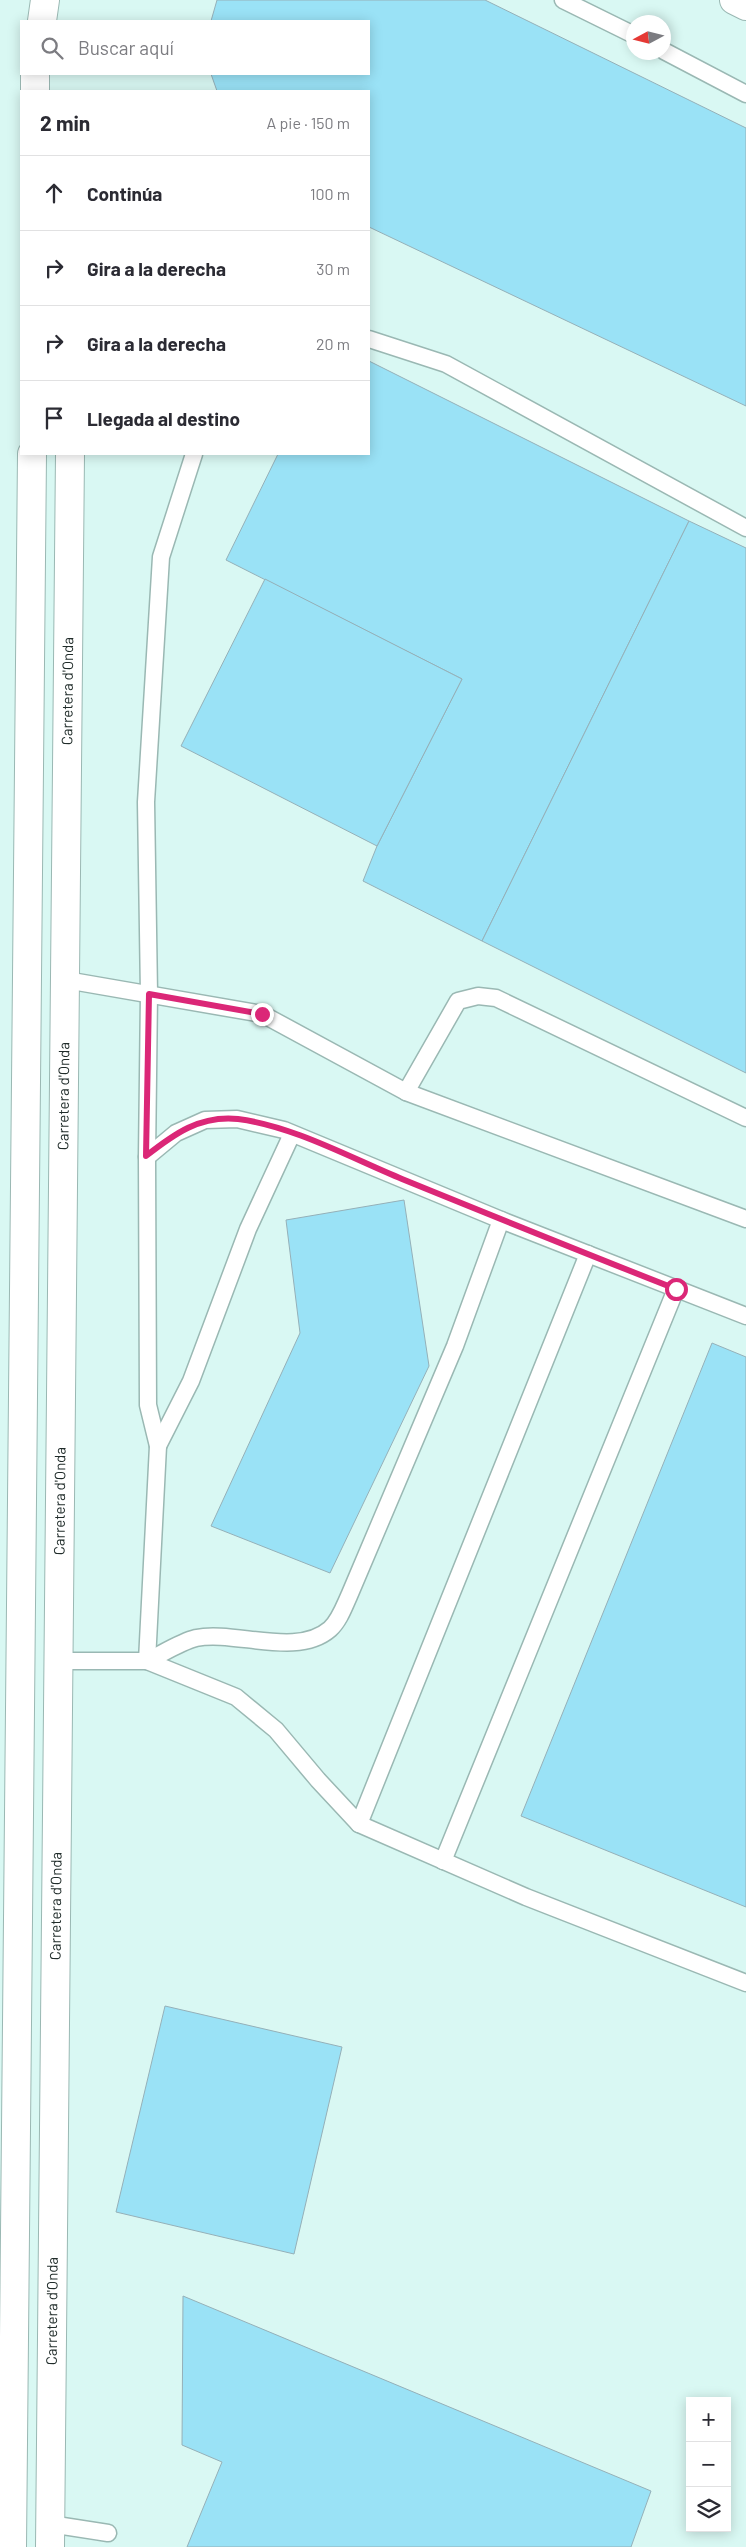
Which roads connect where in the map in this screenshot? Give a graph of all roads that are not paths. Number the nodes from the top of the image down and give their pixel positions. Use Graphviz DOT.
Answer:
graph roads {
  1 [pos="45,0"];
  2 [pos="563,0"];
  3 [pos="734,0"];
  4 [pos="746,6"];
  5 [pos="42,20"];
  6 [pos="626,31"];
  7 [pos="671,55"];
  8 [pos="35,75"];
  9 [pos="35,90"];
  10 [pos="746,94"];
  11 [pos="370,339"];
  12 [pos="32,455"];
  13 [pos="70,455"];
  14 [pos="194,455"];
  15 [pos="746,528"];
  16 [pos="66,980"];
  17 [pos="149,994"];
  18 [pos="406,1092"];
  19 [pos="746,1118"];
  20 [pos="292,1134"];
  21 [pos="146,1156"];
  22 [pos="746,1219"];
  23 [pos="501,1220"];
  24 [pos="588,1254"];
  25 [pos="676,1289"];
  26 [pos="746,1316"];
  27 [pos="158,1446"];
  28 [pos="58,1661"];
  29 [pos="147,1662"];
  30 [pos="359,1824"];
  31 [pos="443,1861"];
  32 [pos="746,1983"];
  33 [pos="108,2533"];
  34 [pos="50,2535"];
  35 [pos="12,2547"];
  1 -- 5 [label="main road"];
  2 -- 6 [label="lane"];
  3 -- 4 [label="main road"];
  7 -- 10 [label="lane"];
  8 -- 9 [label="main road"];
  11 -- 15 [label="lane"];
  12 -- 35 [label="main road"];
  13 -- 16 [label="main road, Carretera d'Onda"];
  14 -- 17 [label="lane"];
  16 -- 17 [label="lane"];
  16 -- 28 [label="main road, Carretera d'Onda"];
  17 -- 18 [label="lane"];
  17 -- 21 [label="lane"];
  18 -- 19 [label="lane"];
  18 -- 22 [label="lane"];
  20 -- 21 [label="lane"];
  20 -- 23 [label="lane"];
  20 -- 27 [label="lane"];
  21 -- 27 [label="lane"];
  23 -- 24 [label="lane"];
  23 -- 29 [label="lane"];
  24 -- 25 [label="lane"];
  24 -- 30 [label="lane"];
  25 -- 26 [label="lane"];
  25 -- 31 [label="lane"];
  27 -- 29 [label="lane"];
  28 -- 29 [label="lane"];
  28 -- 34 [label="main road, Carretera d'Onda"];
  29 -- 30 [label="lane"];
  30 -- 31 [label="lane"];
  31 -- 32 [label="lane"];
  33 -- 34 [label="lane"];
}
